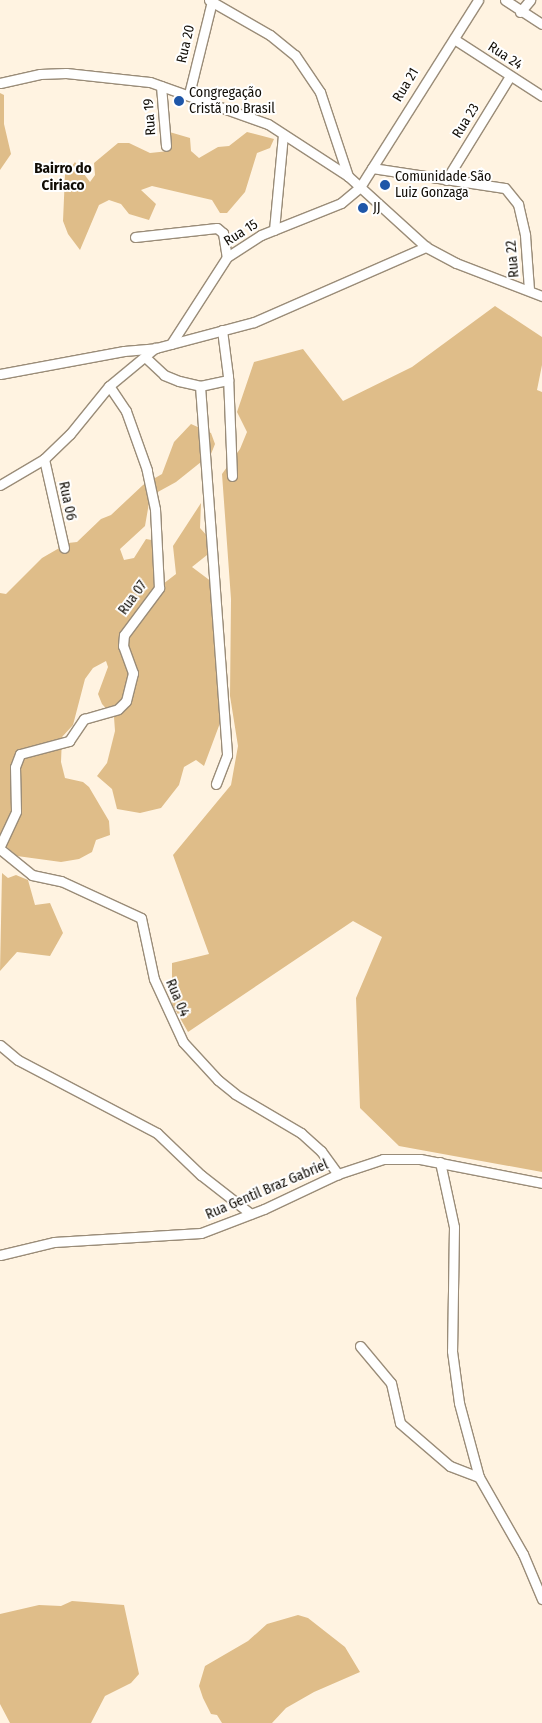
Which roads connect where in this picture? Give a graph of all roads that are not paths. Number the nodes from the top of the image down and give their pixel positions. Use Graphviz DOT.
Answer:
graph roads {
  1 [pos="478,0"];
  2 [pos="505,0"];
  3 [pos="530,0"];
  4 [pos="211,1"];
  5 [pos="520,12"];
  6 [pos="542,24"];
  7 [pos="454,39"];
  8 [pos="510,76"];
  9 [pos="0,83"];
  10 [pos="161,86"];
  11 [pos="189,94"];
  12 [pos="542,96"];
  13 [pos="284,134"];
  14 [pos="166,146"];
  15 [pos="372,168"];
  16 [pos="348,176"];
  17 [pos="446,180"];
  18 [pos="360,187"];
  19 [pos="274,230"];
  20 [pos="135,237"];
  21 [pos="426,247"];
  22 [pos="227,257"];
  23 [pos="529,289"];
  24 [pos="542,296"];
  25 [pos="222,330"];
  26 [pos="171,344"];
  27 [pos="156,348"];
  28 [pos="145,357"];
  29 [pos="0,374"];
  30 [pos="228,380"];
  31 [pos="108,386"];
  32 [pos="200,386"];
  33 [pos="44,459"];
  34 [pos="232,476"];
  35 [pos="0,485"];
  36 [pos="64,548"];
  37 [pos="216,784"];
  38 [pos="0,847"];
  39 [pos="0,1045"];
  40 [pos="440,1162"];
  41 [pos="338,1174"];
  42 [pos="542,1183"];
  43 [pos="251,1214"];
  44 [pos="0,1255"];
  45 [pos="360,1346"];
  46 [pos="479,1477"];
  47 [pos="542,1599"];
  1 -- 7 [label="street, Rua 21"];
  2 -- 5 [label="street"];
  3 -- 5 [label="street"];
  4 -- 11 [label="street, Rua 20"];
  4 -- 16 [label="street"];
  5 -- 6 [label="street"];
  7 -- 8 [label="street, Rua 24"];
  7 -- 15 [label="street, Rua 21"];
  8 -- 12 [label="street, Rua 24"];
  8 -- 17 [label="street, Rua 23"];
  9 -- 10 [label="street"];
  10 -- 11 [label="street"];
  10 -- 14 [label="street, Rua 19"];
  11 -- 13 [label="street"];
  13 -- 16 [label="street"];
  13 -- 19 [label="street"];
  15 -- 17 [label="street, Rua 22"];
  15 -- 18 [label="street, Rua 21"];
  16 -- 18 [label="street"];
  17 -- 23 [label="street, Rua 22"];
  18 -- 19 [label="street, Rua 15"];
  18 -- 21 [label="street"];
  19 -- 22 [label="street, Rua 15"];
  20 -- 22 [label="street"];
  21 -- 23 [label="street"];
  21 -- 25 [label="street"];
  22 -- 26 [label="street, Rua 15"];
  23 -- 24 [label="street"];
  25 -- 26 [label="street"];
  25 -- 30 [label="street"];
  26 -- 27 [label="street"];
  27 -- 28 [label="street"];
  27 -- 29 [label="street"];
  28 -- 31 [label="street"];
  28 -- 32 [label="street"];
  30 -- 32 [label="street"];
  30 -- 34 [label="street"];
  31 -- 33 [label="street"];
  31 -- 38 [label="street, Rua 07"];
  32 -- 37 [label="street"];
  33 -- 35 [label="street"];
  33 -- 36 [label="street, Rua 06"];
  38 -- 41 [label="street, Rua 04"];
  39 -- 43 [label="street"];
  40 -- 41 [label="street, Rua Gentil Braz Gabriel"];
  40 -- 42 [label="street, Rua Gentil Braz Gabriel"];
  40 -- 46 [label="street"];
  41 -- 43 [label="street, Rua Gentil Braz Gabriel"];
  43 -- 44 [label="street, Rua Gentil Braz Gabriel"];
  45 -- 46 [label="street"];
  46 -- 47 [label="street"];
}
